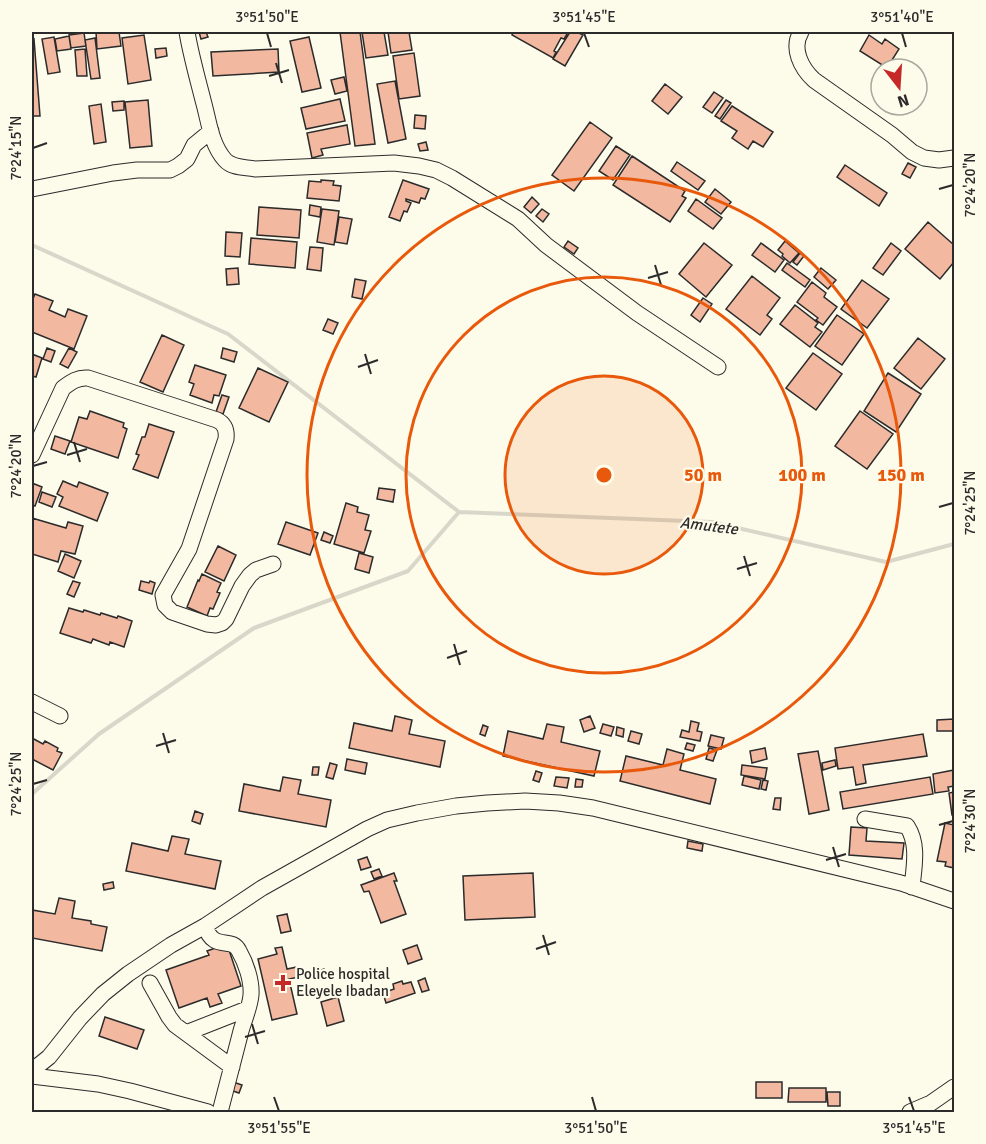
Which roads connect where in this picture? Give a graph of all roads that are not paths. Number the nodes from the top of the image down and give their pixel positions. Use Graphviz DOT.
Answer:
graph roads {
  1 [pos="187,32"];
  2 [pos="801,32"];
  3 [pos="211,131"];
  4 [pos="954,158"];
  5 [pos="32,189"];
  6 [pos="718,367"];
  7 [pos="32,455"];
  8 [pos="273,564"];
  9 [pos="32,702"];
  10 [pos="60,716"];
  11 [pos="865,819"];
  12 [pos="912,887"];
  13 [pos="954,901"];
  14 [pos="205,926"];
  15 [pos="150,983"];
  16 [pos="247,1009"];
  17 [pos="186,1033"];
  18 [pos="232,1067"];
  19 [pos="32,1069"];
  20 [pos="32,1076"];
  21 [pos="954,1087"];
  22 [pos="208,1113"];
  23 [pos="220,1113"];
  24 [pos="910,1113"];
  1 -- 3 [label="street"];
  2 -- 4 [label="street"];
  3 -- 5 [label="street"];
  3 -- 6 [label="street"];
  7 -- 8 [label="street"];
  9 -- 10 [label="street"];
  11 -- 12 [label="street"];
  12 -- 13 [label="street"];
  12 -- 14 [label="street"];
  14 -- 16 [label="street"];
  14 -- 19 [label="street"];
  15 -- 17 [label="street"];
  16 -- 17 [label="street"];
  16 -- 18 [label="street"];
  17 -- 18 [label="street"];
  18 -- 23 [label="street"];
  20 -- 22 [label="street"];
  21 -- 24 [label="street"];
}
